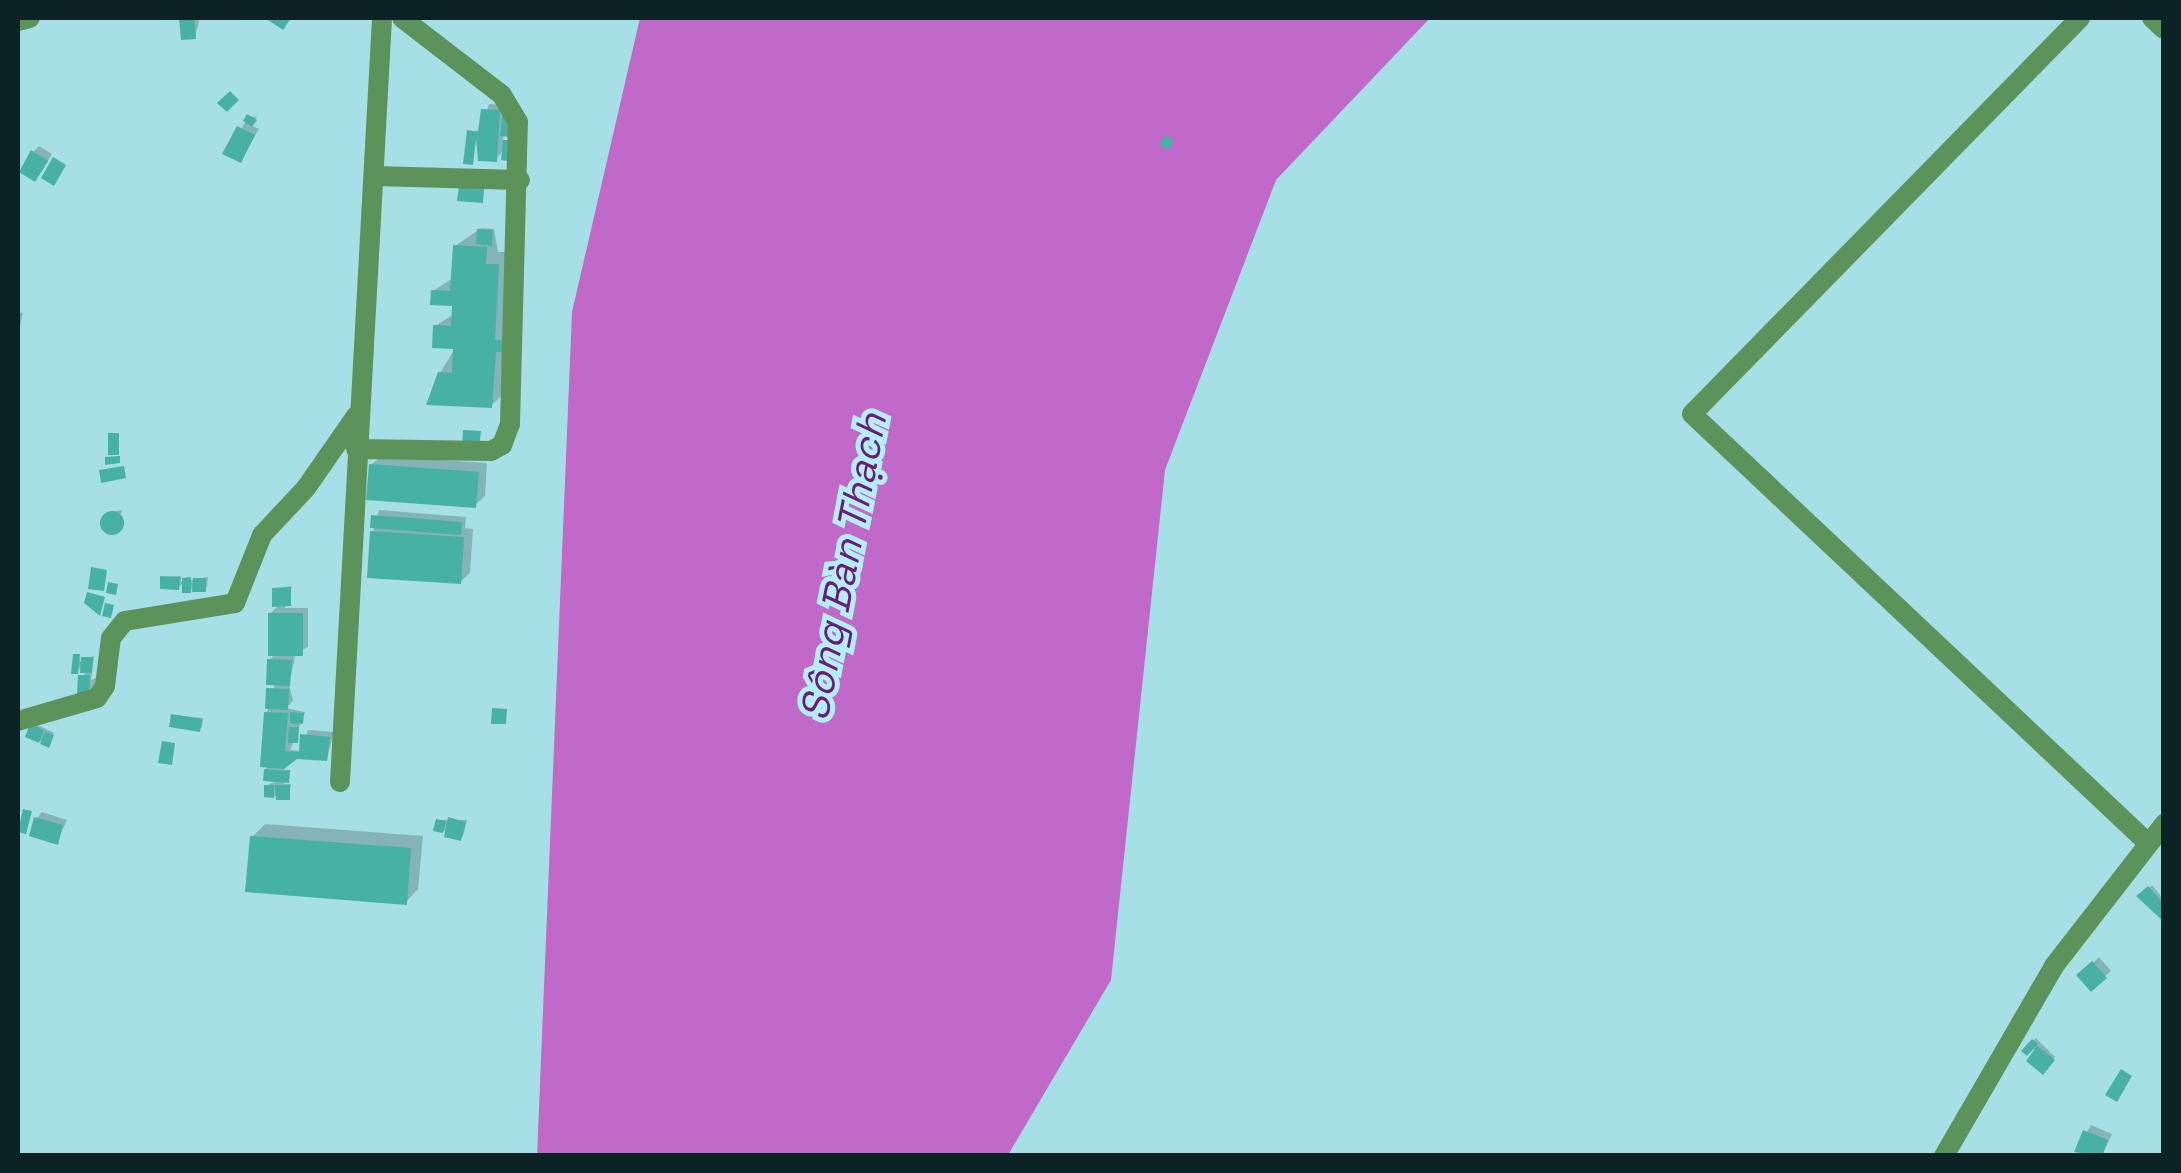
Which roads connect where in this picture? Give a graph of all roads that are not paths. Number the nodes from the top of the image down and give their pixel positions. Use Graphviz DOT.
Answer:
graph roads {
  1 [pos="30,18"];
  2 [pos="382,18"];
  3 [pos="402,18"];
  4 [pos="2080,18"];
  5 [pos="2152,18"];
  6 [pos="18,21"];
  7 [pos="2164,28"];
  8 [pos="374,176"];
  9 [pos="520,180"];
  10 [pos="356,416"];
  11 [pos="356,449"];
  12 [pos="18,721"];
  13 [pos="340,782"];
  14 [pos="2164,824"];
  15 [pos="2148,844"];
  16 [pos="1944,1156"];
  1 -- 6 [label="street"];
  2 -- 8 [label="street"];
  3 -- 9 [label="street"];
  4 -- 15 [label="street"];
  5 -- 7 [label="street"];
  8 -- 9 [label="street"];
  8 -- 10 [label="street"];
  9 -- 11 [label="street"];
  10 -- 11 [label="street"];
  10 -- 12 [label="street"];
  11 -- 13 [label="street"];
  14 -- 15 [label="street"];
  15 -- 16 [label="street"];
}
